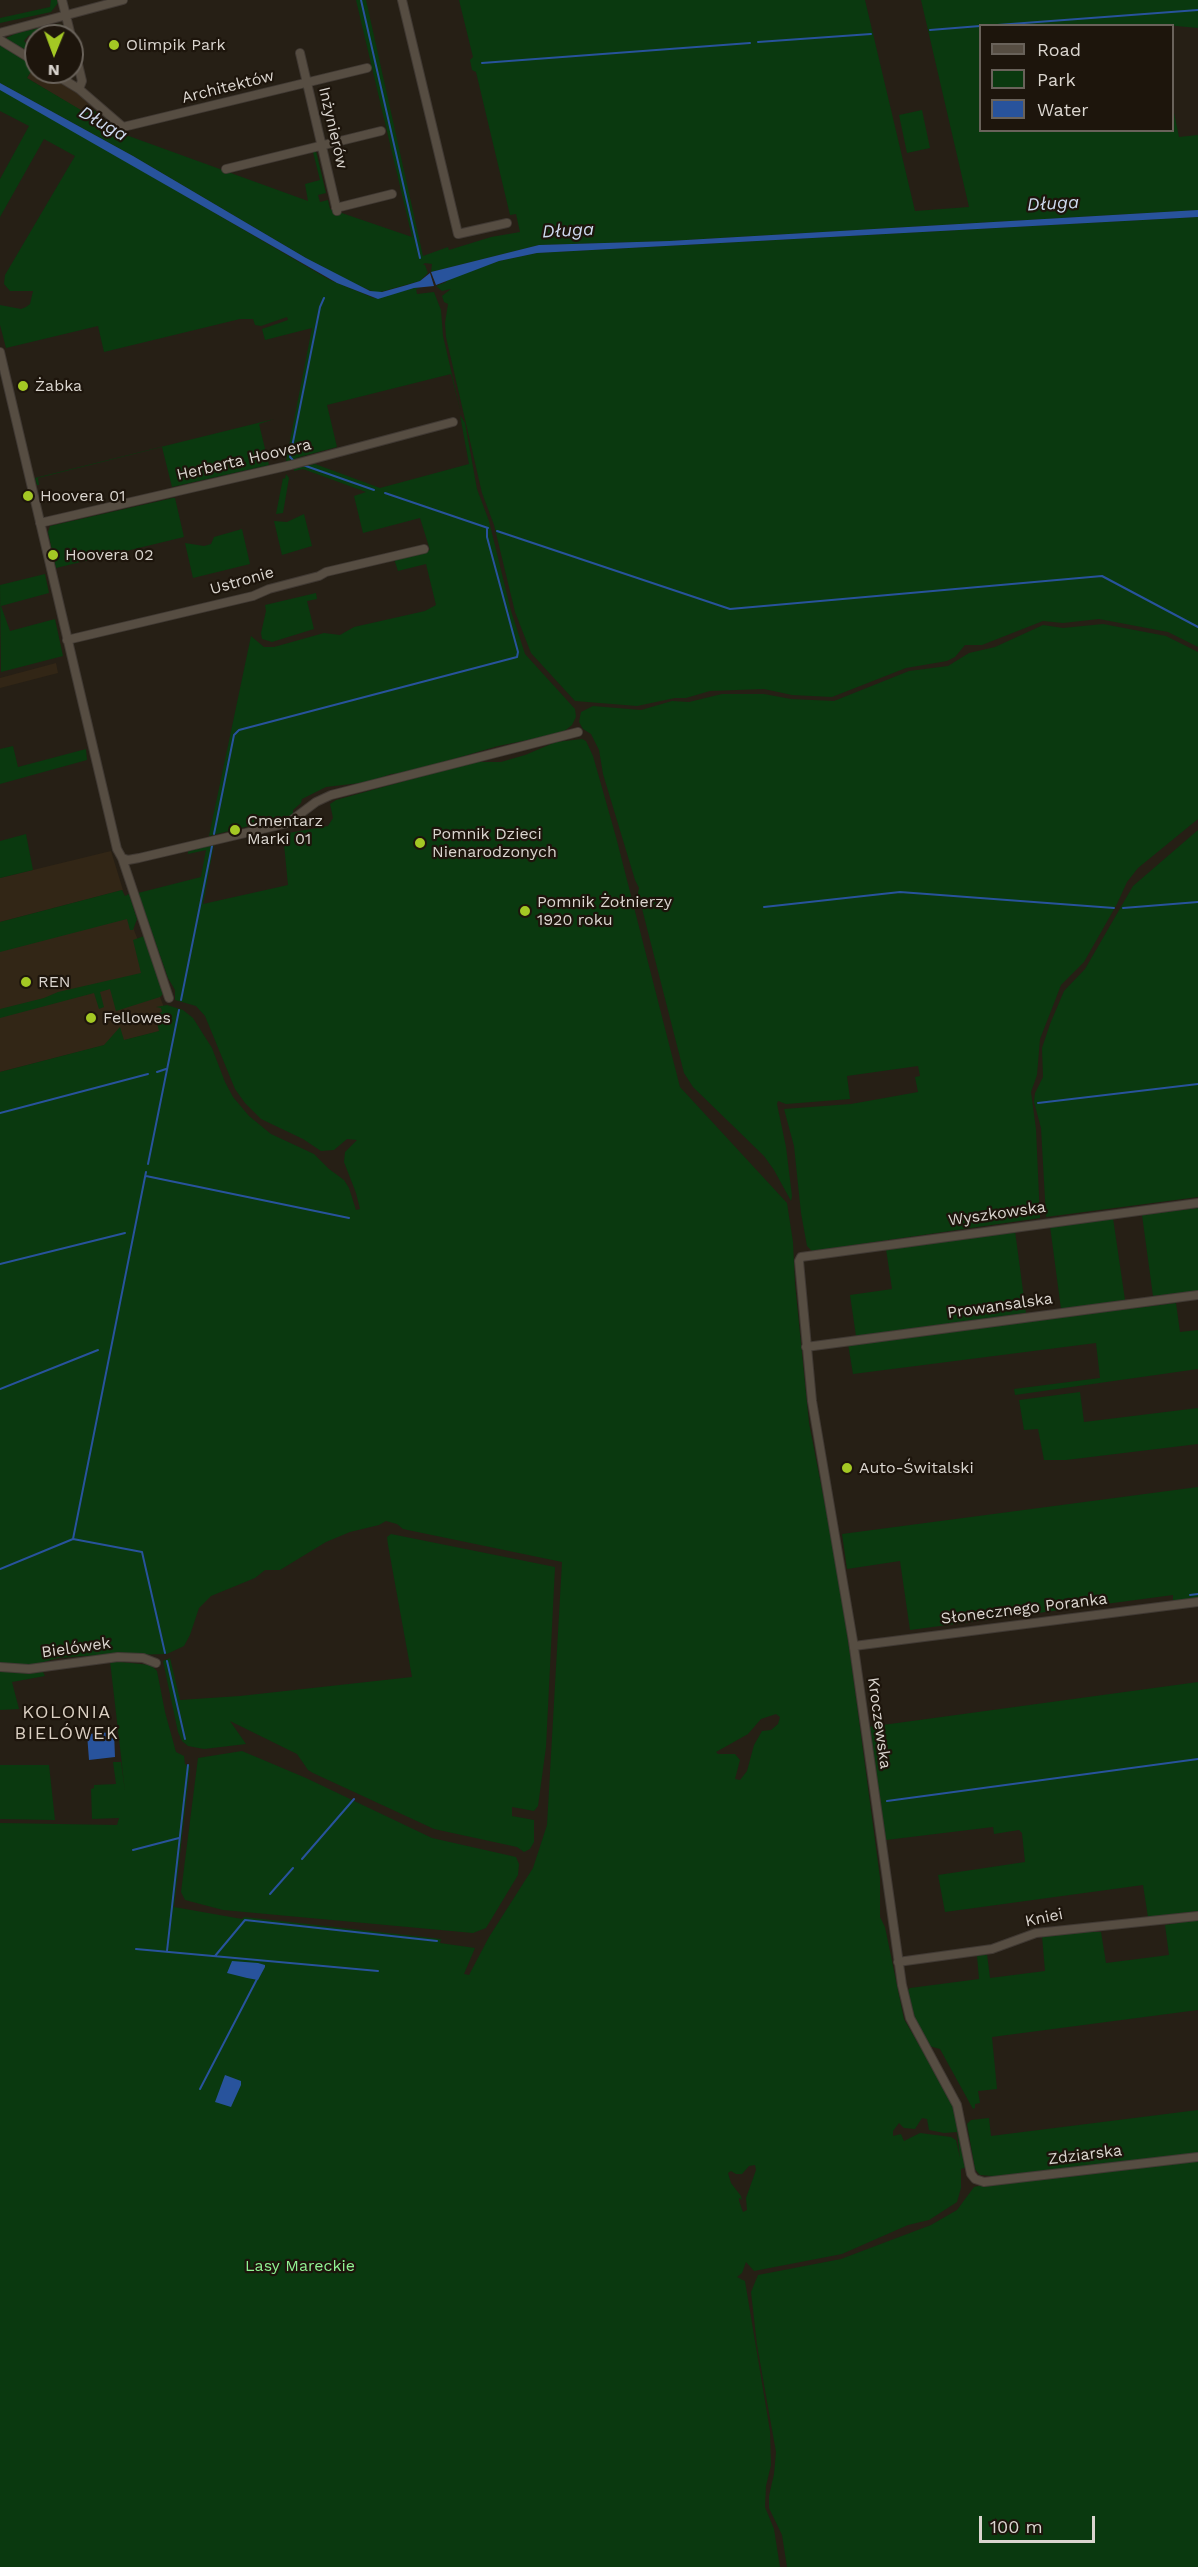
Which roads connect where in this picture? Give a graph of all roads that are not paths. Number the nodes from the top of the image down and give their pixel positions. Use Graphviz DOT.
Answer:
graph roads {
  1 [pos="62,0"];
  2 [pos="123,0"];
  3 [pos="402,0"];
  4 [pos="66,14"];
  5 [pos="69,24"];
  6 [pos="0,33"];
  7 [pos="0,40"];
  8 [pos="300,53"];
  9 [pos="24,55"];
  10 [pos="367,68"];
  11 [pos="307,83"];
  12 [pos="71,84"];
  13 [pos="81,84"];
  14 [pos="79,89"];
  15 [pos="381,131"];
  16 [pos="321,146"];
  17 [pos="226,169"];
  18 [pos="393,194"];
  19 [pos="507,223"];
  20 [pos="0,352"];
  21 [pos="453,422"];
  22 [pos="40,523"];
  23 [pos="424,549"];
  24 [pos="67,640"];
  25 [pos="578,732"];
  26 [pos="122,858"];
  27 [pos="170,998"];
  28 [pos="1198,1203"];
  29 [pos="801,1257"];
  30 [pos="1198,1295"];
  31 [pos="806,1347"];
  32 [pos="1198,1602"];
  33 [pos="854,1646"];
  34 [pos="156,1663"];
  35 [pos="0,1667"];
  36 [pos="1198,1916"];
  37 [pos="898,1962"];
  38 [pos="1198,2157"];
  39 [pos="975,2179"];
  1 -- 4 [label="street"];
  2 -- 4 [label="street"];
  3 -- 19 [label="street"];
  4 -- 5 [label="street"];
  4 -- 6 [label="street"];
  7 -- 9 [label="street"];
  8 -- 11 [label="street, Inżynierów"];
  10 -- 11 [label="street, Architektów"];
  11 -- 14 [label="street, Architektów"];
  11 -- 16 [label="street, Inżynierów"];
  12 -- 14 [label="street, Architektów"];
  13 -- 14 [label="street"];
  15 -- 16 [label="street"];
  16 -- 17 [label="street"];
  16 -- 18 [label="street, Inżynierów"];
  20 -- 22 [label="street"];
  21 -- 22 [label="street, Herberta Hoovera"];
  22 -- 24 [label="street"];
  23 -- 24 [label="street, Ustronie"];
  24 -- 26 [label="street"];
  25 -- 26 [label="street"];
  26 -- 27 [label="street"];
  28 -- 29 [label="street, Wyszkowska"];
  29 -- 31 [label="street, Kroczewska"];
  30 -- 31 [label="street, Prowansalska"];
  31 -- 33 [label="street, Kroczewska"];
  32 -- 33 [label="street, Słonecznego Poranka"];
  33 -- 37 [label="street, Kroczewska"];
  34 -- 35 [label="street, Bielówek"];
  36 -- 37 [label="street, Kniei"];
  37 -- 39 [label="street, Kroczewska"];
  38 -- 39 [label="street, Zdziarska"];
}
